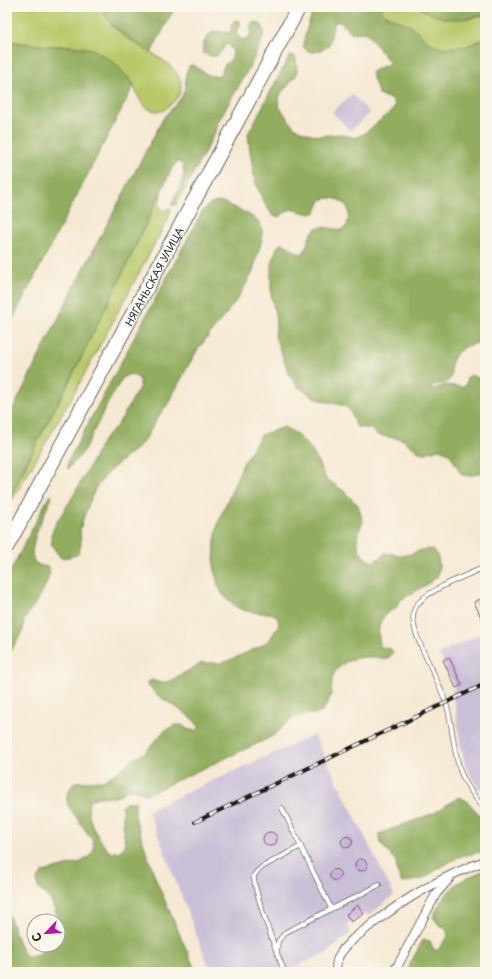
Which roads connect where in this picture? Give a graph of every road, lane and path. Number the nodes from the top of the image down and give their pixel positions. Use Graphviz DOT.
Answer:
graph roads {
  1 [pos="299,7"];
  2 [pos="7,546"];
  3 [pos="485,567"];
  4 [pos="282,808"];
  5 [pos="485,809"];
  6 [pos="301,846"];
  7 [pos="485,860"];
  8 [pos="453,874"];
  9 [pos="379,885"];
  10 [pos="331,908"];
  11 [pos="277,954"];
  12 [pos="285,972"];
  13 [pos="336,972"];
  14 [pos="393,972"];
  1 -- 2 [label="highway, НЯГАНЬСКАЯ УЛИЦА"];
  3 -- 5 [label="lane"];
  4 -- 6 [label="lane"];
  6 -- 10 [label="lane"];
  6 -- 11 [label="lane"];
  7 -- 8 [label="street"];
  8 -- 13 [label="street"];
  8 -- 14 [label="street"];
  9 -- 10 [label="lane"];
  10 -- 11 [label="lane"];
  11 -- 12 [label="lane"];
}
